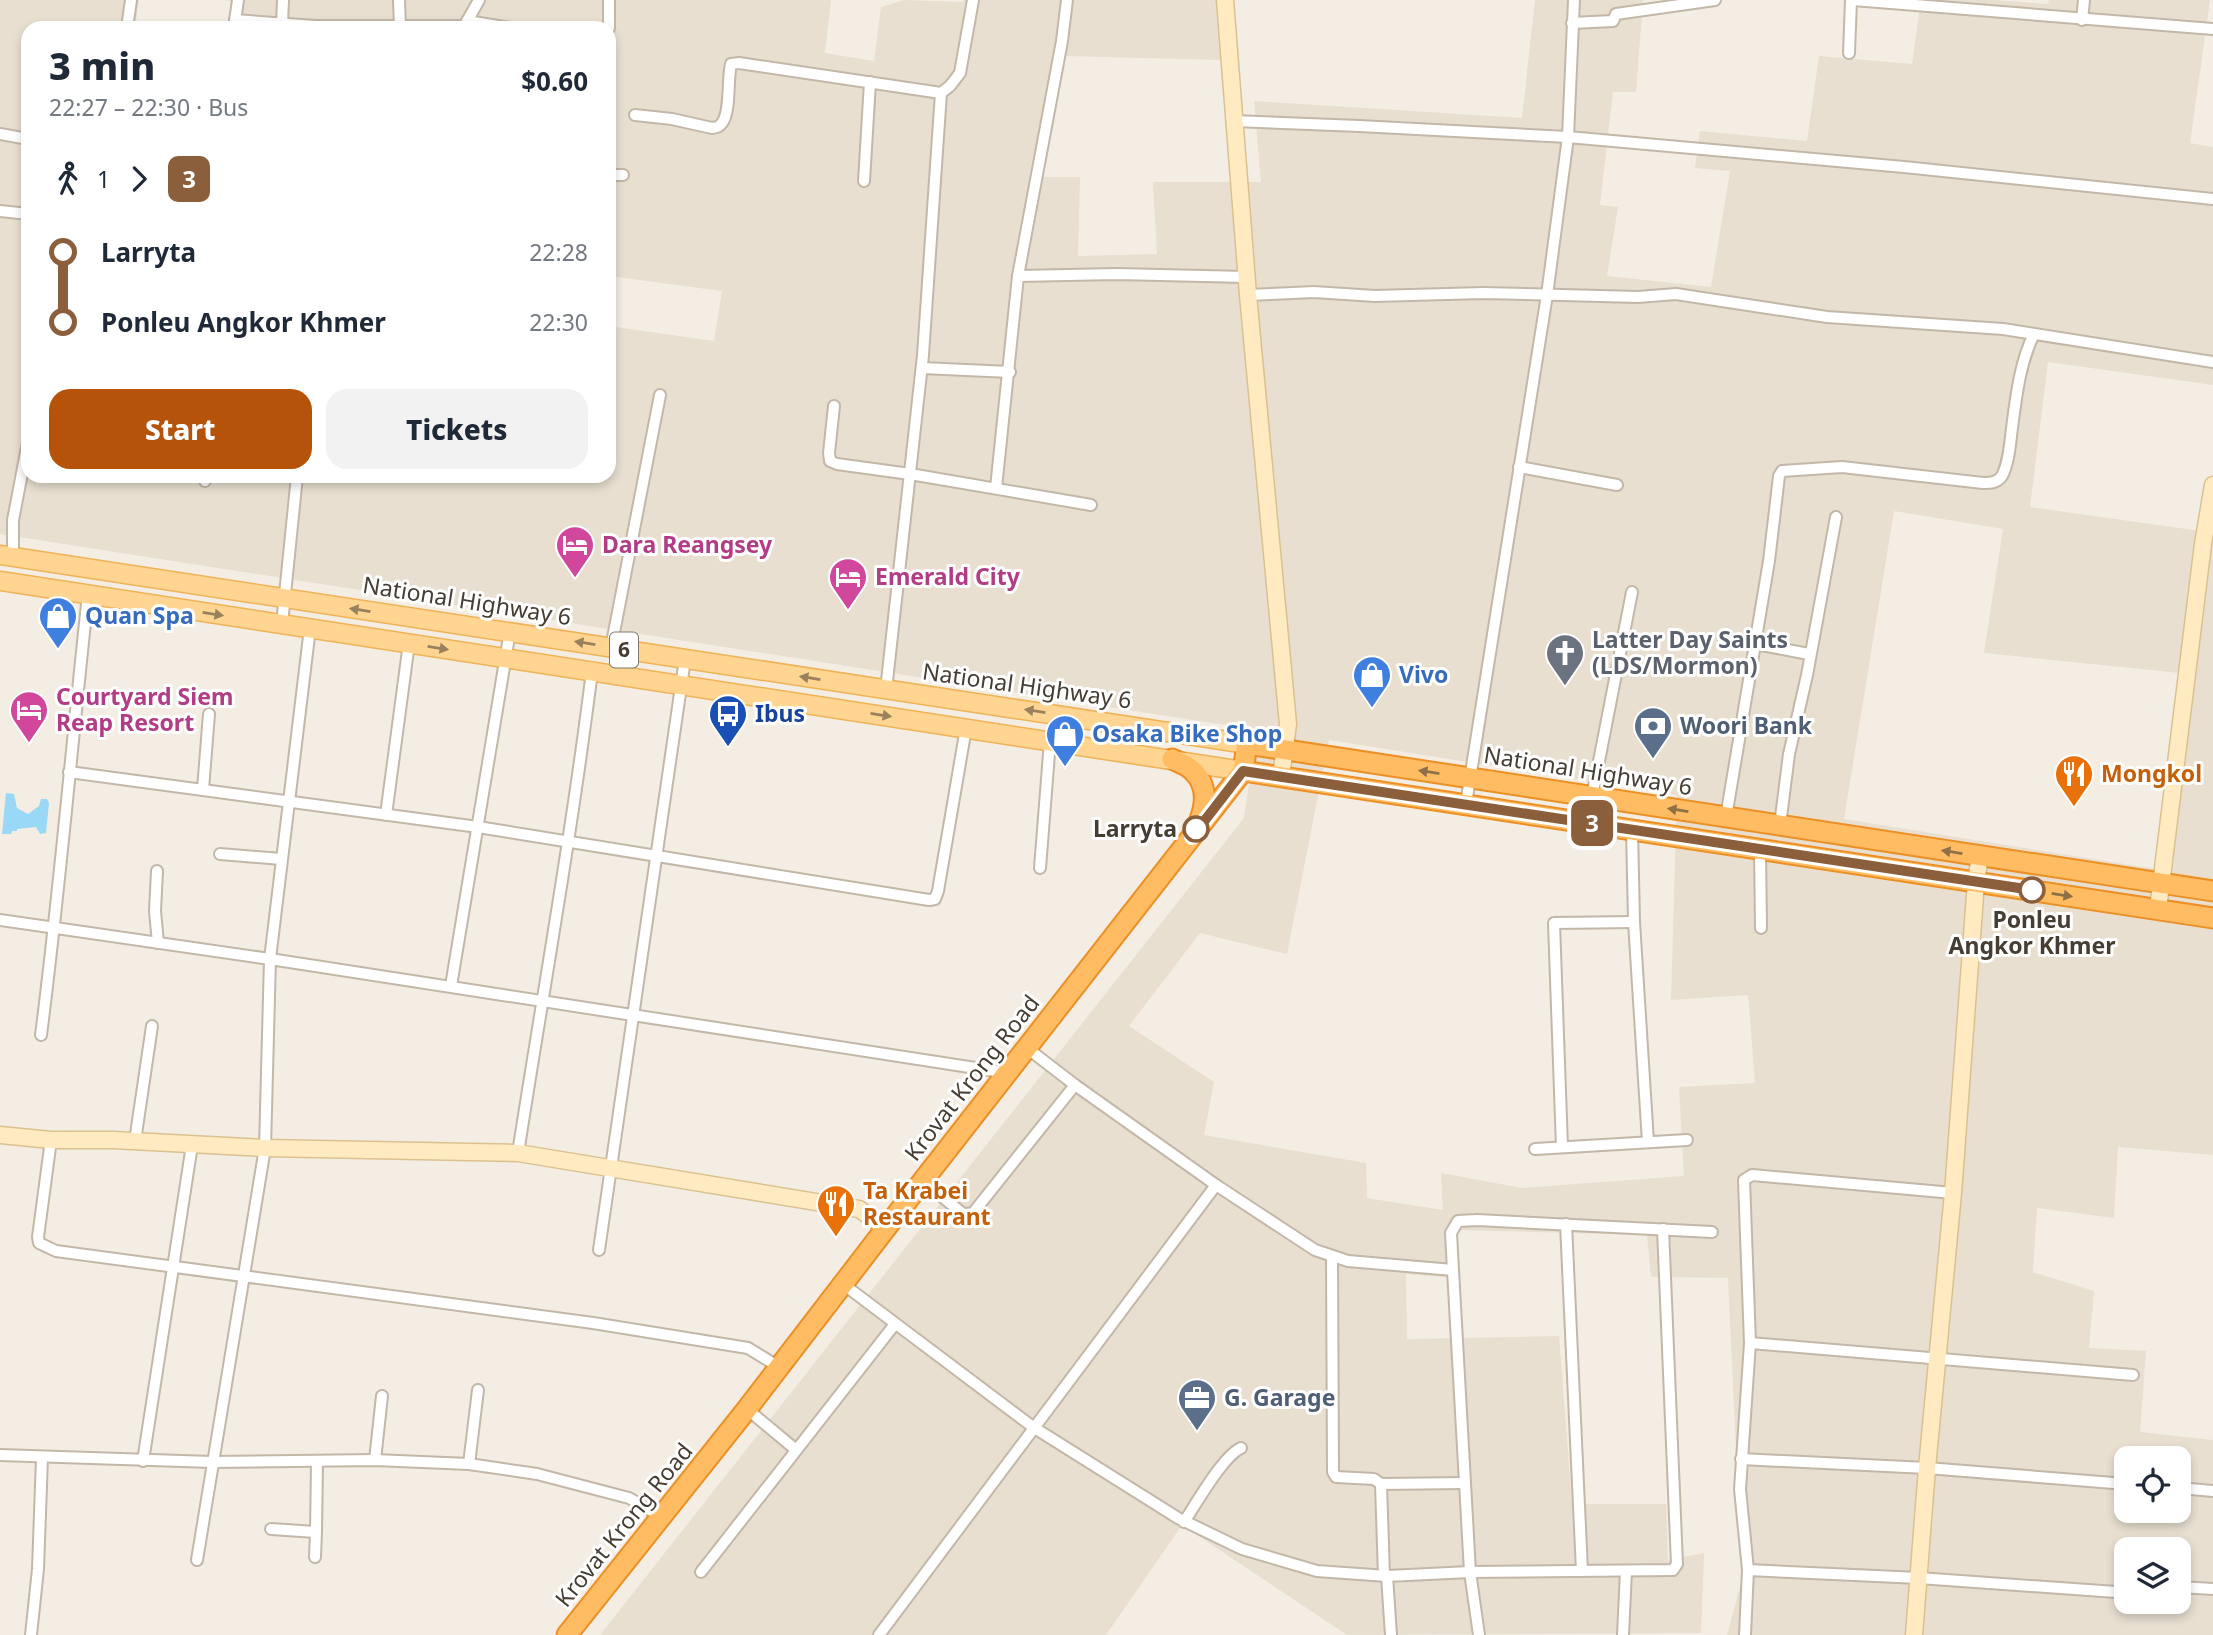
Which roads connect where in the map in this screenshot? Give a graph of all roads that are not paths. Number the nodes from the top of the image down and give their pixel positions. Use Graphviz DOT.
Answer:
graph roads {
  1 [pos="131,0"];
  2 [pos="238,0"];
  3 [pos="284,0"];
  4 [pos="399,0"];
  5 [pos="479,0"];
  6 [pos="609,0"];
  7 [pos="973,0"];
  8 [pos="1067,0"];
  9 [pos="1224,0"];
  10 [pos="1574,0"];
  11 [pos="1715,0"];
  12 [pos="1852,0"];
  13 [pos="2084,0"];
  14 [pos="2082,20"];
  15 [pos="128,21"];
  16 [pos="235,21"];
  17 [pos="282,21"];
  18 [pos="400,21"];
  19 [pos="467,21"];
  20 [pos="608,21"];
  21 [pos="1572,23"];
  22 [pos="2213,29"];
  23 [pos="1849,53"];
  24 [pos="870,82"];
  25 [pos="940,93"];
  26 [pos="635,115"];
  27 [pos="1233,121"];
  28 [pos="0,134"];
  29 [pos="21,138"];
  30 [pos="1568,138"];
  31 [pos="616,175"];
  32 [pos="623,175"];
  33 [pos="864,181"];
  34 [pos="2213,199"];
  35 [pos="0,211"];
  36 [pos="21,213"];
  37 [pos="1018,276"];
  38 [pos="1246,276"];
  39 [pos="1248,295"];
  40 [pos="1547,295"];
  41 [pos="2034,334"];
  42 [pos="2213,362"];
  43 [pos="922,368"];
  44 [pos="1010,372"];
  45 [pos="660,395"];
  46 [pos="834,406"];
  47 [pos="1519,467"];
  48 [pos="910,474"];
  49 [pos="21,478"];
  50 [pos="296,483"];
  51 [pos="1617,485"];
  52 [pos="2213,485"];
  53 [pos="996,488"];
  54 [pos="1091,505"];
  55 [pos="1836,517"];
  56 [pos="2208,545"];
  57 [pos="7,556"];
  58 [pos="0,581"];
  59 [pos="1632,592"];
  60 [pos="88,595"];
  61 [pos="284,598"];
  62 [pos="282,624"];
  63 [pos="310,628"];
  64 [pos="510,631"];
  65 [pos="409,643"];
  66 [pos="1756,644"];
  67 [pos="611,648"];
  68 [pos="1809,654"];
  69 [pos="506,658"];
  70 [pos="685,659"];
  71 [pos="592,671"];
  72 [pos="681,685"];
  73 [pos="886,690"];
  74 [pos="209,714"];
  75 [pos="966,728"];
  76 [pos="1050,741"];
  77 [pos="1247,744"];
  78 [pos="1285,750"];
  79 [pos="1172,759"];
  80 [pos="1243,771"];
  81 [pos="69,772"];
  82 [pos="1282,777"];
  83 [pos="1470,778"];
  84 [pos="204,789"];
  85 [pos="1592,797"];
  86 [pos="289,802"];
  87 [pos="1466,804"];
  88 [pos="386,815"];
  89 [pos="1726,817"];
  90 [pos="1780,825"];
  91 [pos="478,827"];
  92 [pos="1632,829"];
  93 [pos="1192,837"];
  94 [pos="566,842"];
  95 [pos="1760,849"];
  96 [pos="220,854"];
  97 [pos="656,856"];
  98 [pos="1980,856"];
  99 [pos="282,859"];
  100 [pos="1040,868"];
  101 [pos="157,871"];
  102 [pos="1976,882"];
  103 [pos="2161,883"];
  104 [pos="2213,891"];
  105 [pos="2158,909"];
  106 [pos="2213,918"];
  107 [pos="0,920"];
  108 [pos="1634,922"];
  109 [pos="55,928"];
  110 [pos="1761,928"];
  111 [pos="158,943"];
  112 [pos="270,959"];
  113 [pos="451,986"];
  114 [pos="542,1000"];
  115 [pos="634,1016"];
  116 [pos="152,1027"];
  117 [pos="41,1035"];
  118 [pos="1027,1048"];
  119 [pos="1008,1073"];
  120 [pos="1075,1085"];
  121 [pos="0,1135"];
  122 [pos="51,1140"];
  123 [pos="1688,1140"];
  124 [pos="135,1141"];
  125 [pos="1648,1142"];
  126 [pos="192,1145"];
  127 [pos="1562,1147"];
  128 [pos="265,1148"];
  129 [pos="1535,1149"];
  130 [pos="518,1153"];
  131 [pos="611,1169"];
  132 [pos="923,1181"];
  133 [pos="1216,1185"];
  134 [pos="1953,1193"];
  135 [pos="1566,1224"];
  136 [pos="886,1228"];
  137 [pos="1663,1229"];
  138 [pos="1712,1232"];
  139 [pos="599,1250"];
  140 [pos="1332,1257"];
  141 [pos="173,1268"];
  142 [pos="1453,1270"];
  143 [pos="246,1275"];
  144 [pos="843,1284"];
  145 [pos="895,1324"];
  146 [pos="1750,1343"];
  147 [pos="1937,1360"];
  148 [pos="779,1367"];
  149 [pos="2133,1375"];
  150 [pos="478,1390"];
  151 [pos="382,1396"];
  152 [pos="747,1409"];
  153 [pos="1033,1427"];
  154 [pos="1241,1448"];
  155 [pos="795,1449"];
  156 [pos="0,1455"];
  157 [pos="42,1458"];
  158 [pos="375,1460"];
  159 [pos="1741,1460"];
  160 [pos="143,1461"];
  161 [pos="212,1462"];
  162 [pos="317,1462"];
  163 [pos="469,1464"];
  164 [pos="1927,1468"];
  165 [pos="1464,1483"];
  166 [pos="2114,1483"];
  167 [pos="1381,1484"];
  168 [pos="2191,1489"];
  169 [pos="2213,1490"];
  170 [pos="662,1517"];
  171 [pos="1184,1522"];
  172 [pos="271,1529"];
  173 [pos="316,1532"];
  174 [pos="315,1557"];
  175 [pos="197,1560"];
  176 [pos="1748,1570"];
  177 [pos="1582,1571"];
  178 [pos="1626,1571"];
  179 [pos="701,1572"];
  180 [pos="1470,1572"];
  181 [pos="1386,1576"];
  182 [pos="1919,1578"];
  183 [pos="2191,1588"];
  184 [pos="2213,1589"];
  185 [pos="2114,1591"];
  186 [pos="31,1635"];
  187 [pos="567,1635"];
  188 [pos="879,1635"];
  189 [pos="1391,1635"];
  190 [pos="1479,1635"];
  191 [pos="1623,1635"];
  192 [pos="1745,1635"];
  193 [pos="1914,1635"];
  1 -- 15 [label="street"];
  2 -- 16 [label="street"];
  3 -- 17 [label="street"];
  4 -- 18 [label="street"];
  5 -- 19 [label="street"];
  6 -- 20 [label="street"];
  7 -- 25 [label="street"];
  8 -- 37 [label="street"];
  9 -- 27 [label="street"];
  10 -- 21 [label="street"];
  11 -- 21 [label="street"];
  12 -- 14 [label="street"];
  12 -- 23 [label="street"];
  13 -- 14 [label="street"];
  14 -- 22 [label="street"];
  21 -- 30 [label="street"];
  24 -- 25 [label="street"];
  24 -- 26 [label="street"];
  24 -- 33 [label="street"];
  25 -- 43 [label="street"];
  27 -- 30 [label="street"];
  27 -- 38 [label="street"];
  28 -- 29 [label="street"];
  30 -- 34 [label="street"];
  30 -- 40 [label="street"];
  31 -- 32 [label="street"];
  35 -- 36 [label="street"];
  37 -- 38 [label="street"];
  37 -- 44 [label="street"];
  38 -- 39 [label="street"];
  39 -- 40 [label="street"];
  39 -- 78 [label="street"];
  40 -- 41 [label="street"];
  40 -- 47 [label="street"];
  41 -- 42 [label="street"];
  41 -- 66 [label="street"];
  43 -- 44 [label="street"];
  43 -- 48 [label="street"];
  44 -- 53 [label="street"];
  45 -- 67 [label="street"];
  46 -- 48 [label="street"];
  47 -- 51 [label="street"];
  47 -- 83 [label="street"];
  48 -- 53 [label="street"];
  48 -- 73 [label="street"];
  49 -- 57 [label="street"];
  50 -- 61 [label="street"];
  52 -- 56 [label="street"];
  53 -- 54 [label="street"];
  55 -- 68 [label="street"];
  56 -- 103 [label="street"];
  57 -- 61 [label="main road, National Highway 6 / 6"];
  58 -- 60 [label="main road, 6"];
  59 -- 85 [label="street"];
  60 -- 62 [label="main road, 6, one-way"];
  60 -- 81 [label="street"];
  61 -- 62 [label="street"];
  64 -- 61 [label="main road, National Highway 6 / 6, one-way"];
  62 -- 63 [label="main road, 6"];
  63 -- 65 [label="main road, 6"];
  63 -- 86 [label="street"];
  67 -- 64 [label="main road, National Highway 6 / 6, one-way"];
  64 -- 69 [label="street"];
  65 -- 69 [label="main road, 6, one-way"];
  65 -- 88 [label="street"];
  66 -- 68 [label="street"];
  66 -- 89 [label="street"];
  67 -- 70 [label="main road, National Highway 6 / 6"];
  68 -- 90 [label="street"];
  69 -- 71 [label="main road, 6"];
  69 -- 91 [label="street"];
  70 -- 72 [label="street"];
  73 -- 70 [label="main road, National Highway 6 / 6, one-way"];
  71 -- 72 [label="main road, 6"];
  71 -- 94 [label="street"];
  72 -- 75 [label="main road, 6, one-way"];
  72 -- 97 [label="street"];
  77 -- 73 [label="main road, National Highway 6 / 6, one-way"];
  74 -- 84 [label="street"];
  75 -- 76 [label="main road, 6"];
  75 -- 97 [label="street"];
  76 -- 79 [label="main road, 6"];
  76 -- 100 [label="street"];
  77 -- 78 [label="highway, National Highway 6 / 6"];
  77 -- 80 [label="highway, Krovat Krong Road"];
  78 -- 82 [label="street"];
  83 -- 78 [label="highway, National Highway 6 / 6, one-way"];
  79 -- 80 [label="main road, 6"];
  79 -- 93 [label="highway"];
  80 -- 82 [label="highway, 6"];
  80 -- 93 [label="highway, Krovat Krong Road"];
  81 -- 84 [label="street"];
  81 -- 109 [label="street"];
  82 -- 87 [label="highway, 6"];
  83 -- 85 [label="highway, National Highway 6 / 6"];
  83 -- 87 [label="street"];
  84 -- 86 [label="street"];
  89 -- 85 [label="highway, National Highway 6 / 6, one-way"];
  86 -- 88 [label="street"];
  86 -- 99 [label="street"];
  87 -- 92 [label="highway, 6"];
  88 -- 91 [label="street"];
  89 -- 90 [label="highway, National Highway 6 / 6"];
  98 -- 90 [label="highway, National Highway 6 / 6, one-way"];
  91 -- 94 [label="street"];
  91 -- 113 [label="street"];
  92 -- 95 [label="highway, 6"];
  92 -- 108 [label="street"];
  93 -- 118 [label="highway, Krovat Krong Road"];
  94 -- 97 [label="street"];
  94 -- 114 [label="street"];
  95 -- 102 [label="highway, 6"];
  95 -- 110 [label="street"];
  96 -- 99 [label="street"];
  97 -- 115 [label="street"];
  98 -- 102 [label="street"];
  98 -- 103 [label="highway, National Highway 6 / 6"];
  99 -- 112 [label="street"];
  101 -- 111 [label="street"];
  102 -- 105 [label="highway, 6, one-way"];
  102 -- 134 [label="street"];
  103 -- 104 [label="highway, National Highway 6 / 6"];
  103 -- 105 [label="street"];
  105 -- 106 [label="highway, 6"];
  107 -- 109 [label="street"];
  108 -- 125 [label="street"];
  108 -- 127 [label="street"];
  109 -- 111 [label="street"];
  109 -- 117 [label="street"];
  111 -- 112 [label="street"];
  112 -- 113 [label="street"];
  112 -- 128 [label="street"];
  113 -- 114 [label="street"];
  114 -- 115 [label="street"];
  114 -- 130 [label="street"];
  115 -- 119 [label="street"];
  115 -- 131 [label="street"];
  116 -- 124 [label="street"];
  118 -- 119 [label="highway, Krovat Krong Road"];
  118 -- 120 [label="street"];
  119 -- 132 [label="highway, Krovat Krong Road"];
  120 -- 132 [label="street"];
  120 -- 133 [label="street"];
  121 -- 122 [label="street"];
  122 -- 124 [label="street"];
  122 -- 141 [label="street"];
  123 -- 125 [label="street"];
  124 -- 126 [label="street"];
  125 -- 127 [label="street"];
  126 -- 128 [label="street"];
  126 -- 141 [label="street"];
  127 -- 129 [label="street"];
  128 -- 130 [label="street"];
  128 -- 143 [label="street"];
  130 -- 131 [label="street"];
  131 -- 136 [label="street"];
  131 -- 139 [label="street"];
  132 -- 136 [label="highway, Krovat Krong Road"];
  133 -- 140 [label="street"];
  133 -- 153 [label="street"];
  134 -- 146 [label="street"];
  134 -- 147 [label="street"];
  135 -- 137 [label="street"];
  135 -- 142 [label="street"];
  135 -- 177 [label="street"];
  136 -- 144 [label="highway, Krovat Krong Road"];
  137 -- 138 [label="street"];
  137 -- 178 [label="street"];
  140 -- 142 [label="street"];
  140 -- 167 [label="street"];
  141 -- 143 [label="street"];
  141 -- 160 [label="street"];
  142 -- 165 [label="street"];
  143 -- 148 [label="street"];
  143 -- 161 [label="street"];
  144 -- 145 [label="street"];
  144 -- 148 [label="highway, Krovat Krong Road"];
  145 -- 153 [label="street"];
  145 -- 155 [label="street"];
  146 -- 147 [label="street"];
  146 -- 159 [label="street"];
  147 -- 149 [label="street"];
  147 -- 164 [label="street"];
  148 -- 152 [label="highway, Krovat Krong Road"];
  150 -- 163 [label="street"];
  151 -- 158 [label="street"];
  152 -- 155 [label="street"];
  152 -- 170 [label="highway, Krovat Krong Road"];
  153 -- 171 [label="street"];
  153 -- 188 [label="street"];
  154 -- 171 [label="street"];
  155 -- 179 [label="street"];
  156 -- 157 [label="street"];
  157 -- 160 [label="street"];
  157 -- 186 [label="street"];
  158 -- 162 [label="street"];
  158 -- 163 [label="street"];
  159 -- 164 [label="street"];
  159 -- 176 [label="street"];
  160 -- 161 [label="street"];
  161 -- 162 [label="street"];
  161 -- 175 [label="street"];
  162 -- 173 [label="street"];
  163 -- 170 [label="street"];
  164 -- 166 [label="street"];
  164 -- 182 [label="street"];
  165 -- 167 [label="street"];
  165 -- 180 [label="street"];
  167 -- 181 [label="street"];
  168 -- 169 [label="street"];
  170 -- 187 [label="highway, Krovat Krong Road"];
  171 -- 181 [label="street"];
  172 -- 173 [label="street"];
  173 -- 174 [label="street"];
  176 -- 182 [label="street"];
  176 -- 192 [label="street"];
  177 -- 178 [label="street"];
  177 -- 180 [label="street"];
  178 -- 191 [label="street"];
  180 -- 181 [label="street"];
  180 -- 190 [label="street"];
  181 -- 189 [label="street"];
  182 -- 185 [label="street"];
  182 -- 193 [label="street"];
  183 -- 184 [label="street"];
}
